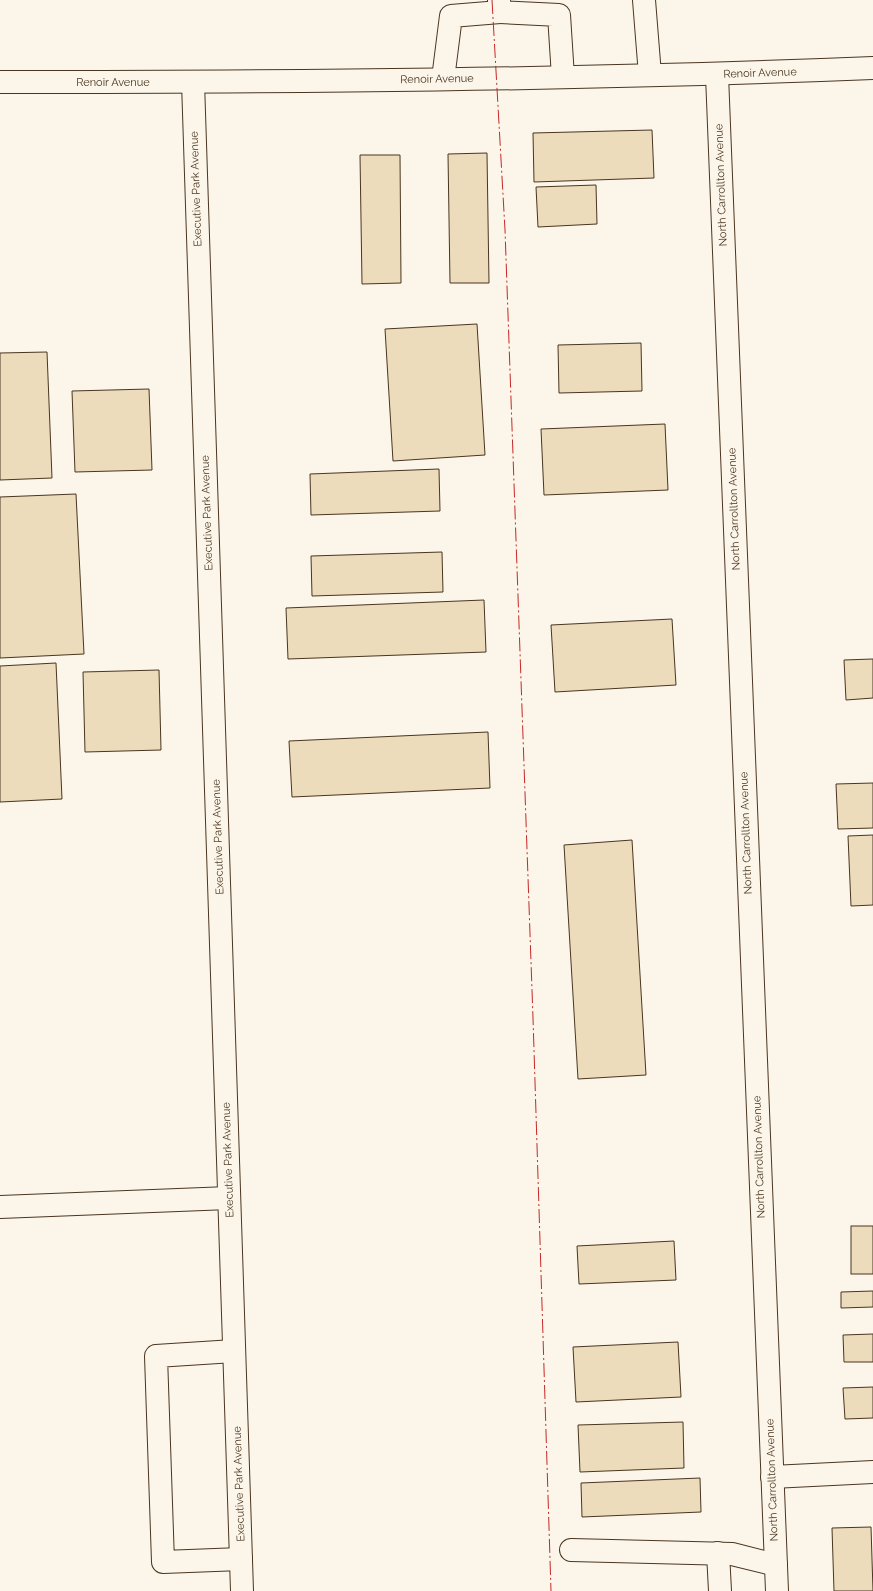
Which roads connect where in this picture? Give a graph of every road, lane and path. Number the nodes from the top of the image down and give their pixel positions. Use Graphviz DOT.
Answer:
graph roads {
  1 [pos="644,0"];
  2 [pos="499,6"];
  3 [pos="873,68"];
  4 [pos="717,74"];
  5 [pos="650,76"];
  6 [pos="563,77"];
  7 [pos="443,79"];
  8 [pos="0,82"];
  9 [pos="193,82"];
  10 [pos="229,1198"];
  11 [pos="0,1207"];
  12 [pos="234,1351"];
  13 [pos="873,1472"];
  14 [pos="772,1477"];
  15 [pos="571,1550"];
  16 [pos="718,1553"];
  17 [pos="241,1559"];
  18 [pos="776,1565"];
  19 [pos="242,1591"];
  20 [pos="720,1591"];
  21 [pos="777,1591"];
  1 -- 5 [label="street"];
  2 -- 6 [label="street"];
  2 -- 7 [label="street"];
  3 -- 4 [label="street, Renoir Avenue"];
  4 -- 5 [label="street, Renoir Avenue"];
  4 -- 14 [label="street, North Carrollton Avenue"];
  5 -- 6 [label="street, Renoir Avenue"];
  6 -- 7 [label="street, Renoir Avenue"];
  7 -- 9 [label="street, Renoir Avenue"];
  8 -- 9 [label="street, Renoir Avenue"];
  9 -- 10 [label="street, Executive Park Avenue"];
  10 -- 11 [label="street"];
  10 -- 12 [label="street, Executive Park Avenue"];
  12 -- 17 [label="street, Executive Park Avenue"];
  12 -- 17 [label="street"];
  13 -- 14 [label="street"];
  14 -- 18 [label="street, North Carrollton Avenue"];
  15 -- 16 [label="street"];
  16 -- 18 [label="street"];
  16 -- 20 [label="street"];
  17 -- 19 [label="street, Executive Park Avenue"];
  18 -- 21 [label="street, North Carrollton Avenue"];
}
